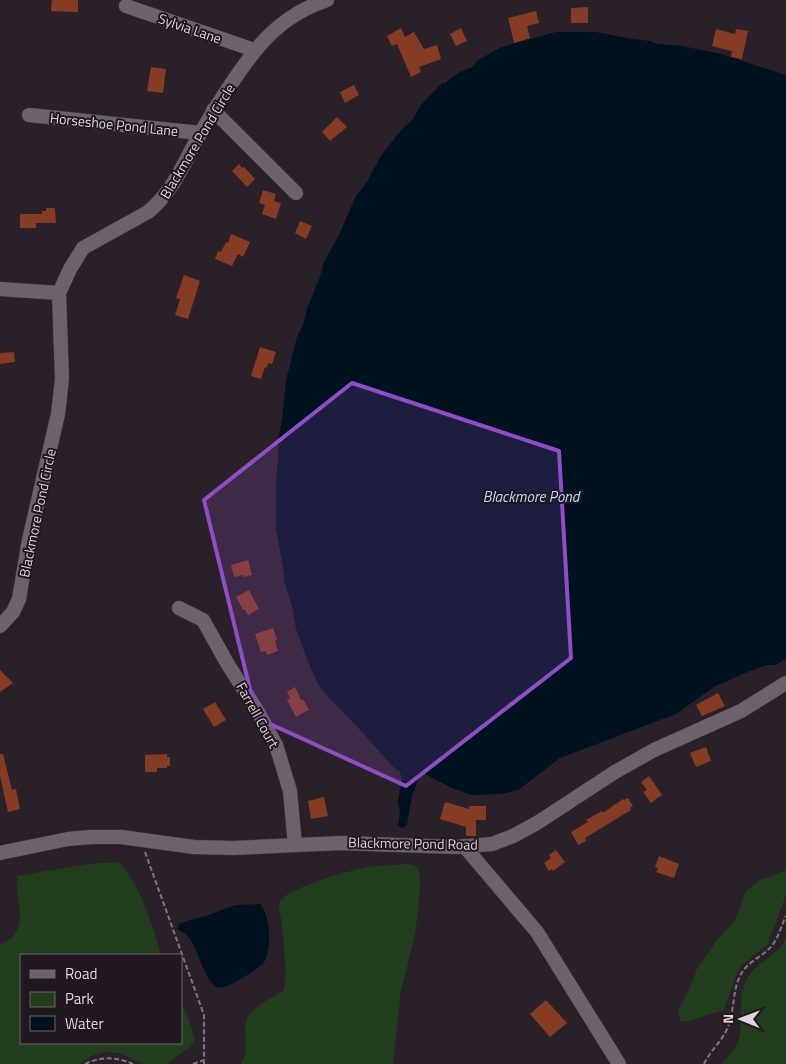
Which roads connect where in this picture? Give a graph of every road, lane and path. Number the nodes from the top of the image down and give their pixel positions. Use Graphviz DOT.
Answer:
graph roads {
  1 [pos="327,0"];
  2 [pos="126,6"];
  3 [pos="254,50"];
  4 [pos="213,110"];
  5 [pos="28,115"];
  6 [pos="200,133"];
  7 [pos="296,193"];
  8 [pos="0,288"];
  9 [pos="59,293"];
  10 [pos="179,608"];
  11 [pos="0,626"];
  12 [pos="786,683"];
  13 [pos="141,840"];
  14 [pos="295,845"];
  15 [pos="464,846"];
  16 [pos="0,853"];
  17 [pos="786,916"];
  18 [pos="204,1060"];
  19 [pos="85,1064"];
  20 [pos="134,1064"];
  21 [pos="193,1064"];
  22 [pos="204,1064"];
  23 [pos="619,1064"];
  24 [pos="704,1064"];
  1 -- 3 [label="street, Blackmore Pond Circle"];
  2 -- 3 [label="street, Sylvia Lane"];
  3 -- 4 [label="street, Blackmore Pond Circle"];
  4 -- 6 [label="street, Blackmore Pond Circle"];
  4 -- 7 [label="street"];
  5 -- 6 [label="street, Horseshoe Pond Lane"];
  6 -- 9 [label="street, Blackmore Pond Circle"];
  8 -- 9 [label="street"];
  9 -- 11 [label="street, Blackmore Pond Circle"];
  10 -- 14 [label="street, Farrell Court"];
  12 -- 15 [label="street, Blackmore Pond Road"];
  13 -- 14 [label="street, Blackmore Pond Road"];
  13 -- 16 [label="street, Blackmore Pond Road"];
  13 -- 18 [label="path"];
  14 -- 15 [label="street, Blackmore Pond Road"];
  15 -- 23 [label="street"];
  17 -- 24 [label="path"];
  18 -- 21 [label="path"];
  18 -- 22 [label="path"];
  19 -- 20 [label="path"];
}
